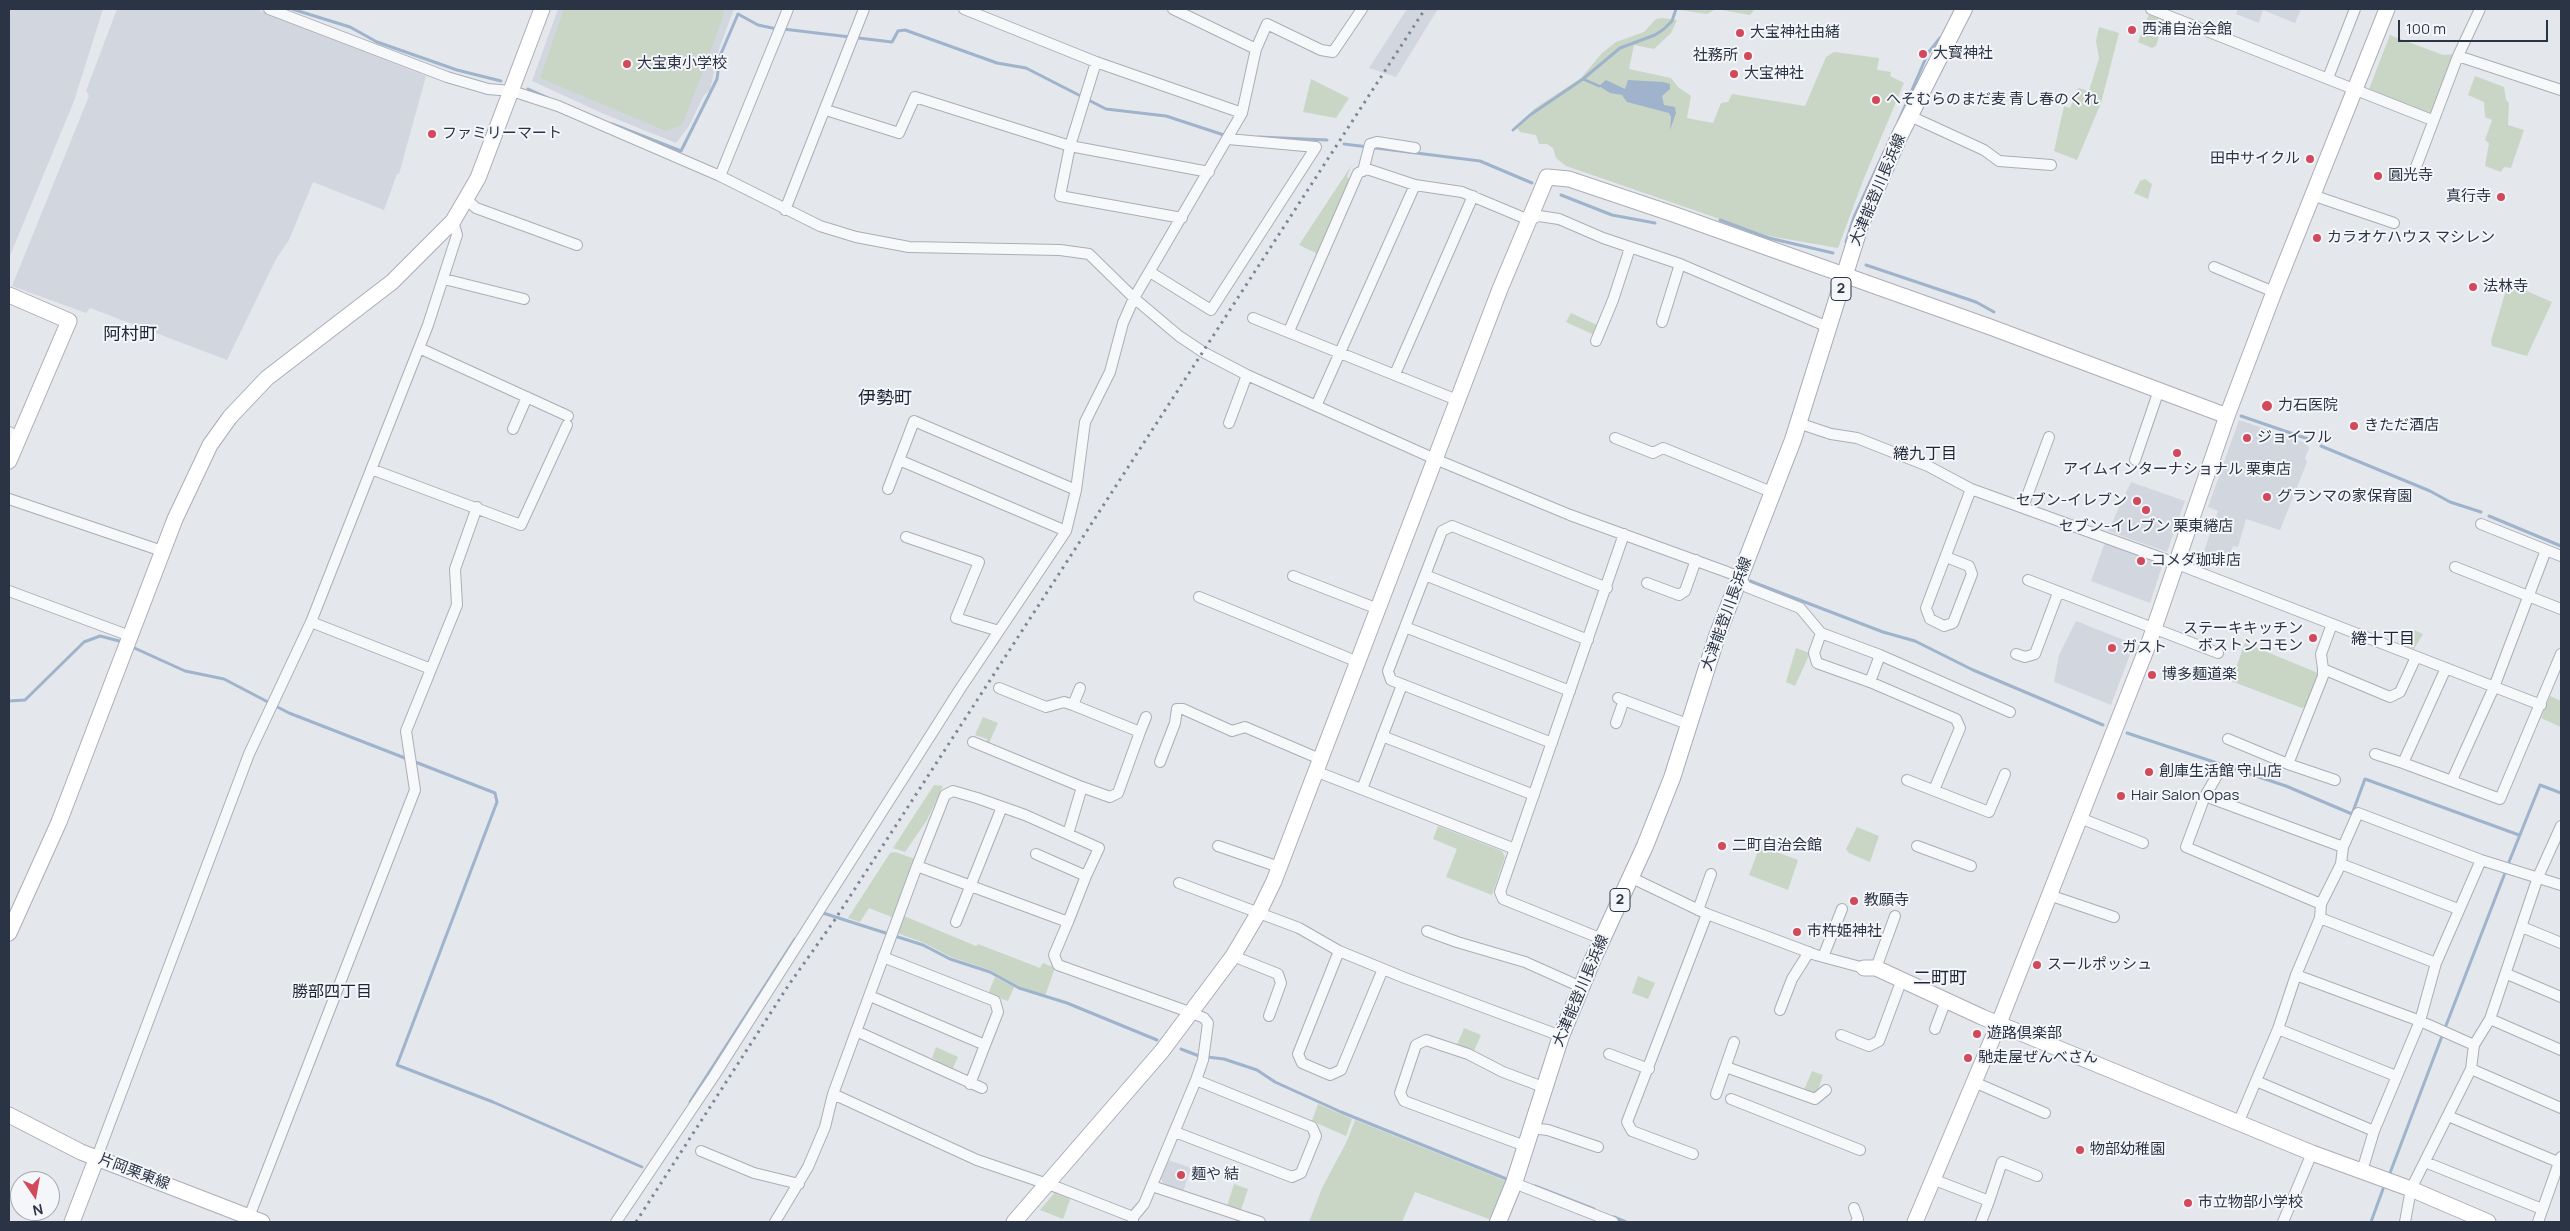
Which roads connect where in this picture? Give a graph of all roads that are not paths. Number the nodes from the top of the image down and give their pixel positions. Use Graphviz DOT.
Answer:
graph roads {
  1 [pos="269,9"];
  2 [pos="542,9"];
  3 [pos="788,9"];
  4 [pos="864,9"];
  5 [pos="964,9"];
  6 [pos="1173,9"];
  7 [pos="1362,9"];
  8 [pos="1964,9"];
  9 [pos="2151,9"];
  10 [pos="2356,9"];
  11 [pos="2387,9"];
  12 [pos="2480,9"];
  13 [pos="984,12"];
  14 [pos="1256,49"];
  15 [pos="2458,56"];
  16 [pos="1096,62"];
  17 [pos="2328,78"];
  18 [pos="2356,88"];
  19 [pos="2561,90"];
  20 [pos="512,91"];
  21 [pos="826,110"];
  22 [pos="1242,113"];
  23 [pos="1910,116"];
  24 [pos="2432,120"];
  25 [pos="1228,139"];
  26 [pos="1070,146"];
  27 [pos="1415,148"];
  28 [pos="2052,165"];
  29 [pos="1363,171"];
  30 [pos="1209,172"];
  31 [pos="2413,175"];
  32 [pos="720,176"];
  33 [pos="1415,185"];
  34 [pos="2312,195"];
  35 [pos="1473,196"];
  36 [pos="466,199"];
  37 [pos="785,210"];
  38 [pos="1182,218"];
  39 [pos="1529,220"];
  40 [pos="453,221"];
  41 [pos="2394,223"];
  42 [pos="577,245"];
  43 [pos="1630,248"];
  44 [pos="1680,264"];
  45 [pos="2214,267"];
  46 [pos="1150,272"];
  47 [pos="1846,276"];
  48 [pos="444,279"];
  49 [pos="2274,292"];
  50 [pos="9,295"];
  51 [pos="1134,298"];
  52 [pos="524,299"];
  53 [pos="1253,318"];
  54 [pos="1662,322"];
  55 [pos="1828,328"];
  56 [pos="1289,331"];
  57 [pos="1596,341"];
  58 [pos="419,348"];
  59 [pos="1341,352"];
  60 [pos="1394,374"];
  61 [pos="1247,375"];
  62 [pos="2159,390"];
  63 [pos="527,397"];
  64 [pos="1457,400"];
  65 [pos="1316,406"];
  66 [pos="2227,416"];
  67 [pos="1229,423"];
  68 [pos="1798,423"];
  69 [pos="513,429"];
  70 [pos="14,435"];
  71 [pos="2049,437"];
  72 [pos="1615,438"];
  73 [pos="1435,459"];
  74 [pos="899,460"];
  75 [pos="2135,460"];
  76 [pos="9,461"];
  77 [pos="371,469"];
  78 [pos="888,489"];
  79 [pos="1971,489"];
  80 [pos="1076,490"];
  81 [pos="1774,493"];
  82 [pos="9,499"];
  83 [pos="477,507"];
  84 [pos="2023,507"];
  85 [pos="2480,524"];
  86 [pos="1066,531"];
  87 [pos="1624,534"];
  88 [pos="906,537"];
  89 [pos="2546,550"];
  90 [pos="162,551"];
  91 [pos="2561,556"];
  92 [pos="1946,557"];
  93 [pos="1696,560"];
  94 [pos="2176,563"];
  95 [pos="2454,567"];
  96 [pos="1425,575"];
  97 [pos="1293,576"];
  98 [pos="1739,577"];
  99 [pos="2028,580"];
  100 [pos="1647,583"];
  101 [pos="1607,588"];
  102 [pos="9,591"];
  103 [pos="2058,593"];
  104 [pos="1199,597"];
  105 [pos="2529,597"];
  106 [pos="1378,609"];
  107 [pos="2561,609"];
  108 [pos="311,622"];
  109 [pos="2332,624"];
  110 [pos="1405,627"];
  111 [pos="2154,629"];
  112 [pos="999,631"];
  113 [pos="1821,633"];
  114 [pos="130,636"];
  115 [pos="1588,640"];
  116 [pos="2218,653"];
  117 [pos="2016,654"];
  118 [pos="2561,654"];
  119 [pos="1880,655"];
  120 [pos="2416,657"];
  121 [pos="1358,662"];
  122 [pos="2446,668"];
  123 [pos="432,669"];
  124 [pos="2323,669"];
  125 [pos="1870,682"];
  126 [pos="1402,685"];
  127 [pos="2494,687"];
  128 [pos="999,688"];
  129 [pos="1080,688"];
  130 [pos="1570,691"];
  131 [pos="1073,705"];
  132 [pos="2541,705"];
  133 [pos="2010,712"];
  134 [pos="1146,717"];
  135 [pos="1616,723"];
  136 [pos="1690,726"];
  137 [pos="1140,732"];
  138 [pos="1382,736"];
  139 [pos="2228,739"];
  140 [pos="973,742"];
  141 [pos="1552,743"];
  142 [pos="2375,754"];
  143 [pos="1160,762"];
  144 [pos="2403,763"];
  145 [pos="2288,764"];
  146 [pos="1318,765"];
  147 [pos="2005,774"];
  148 [pos="2218,774"];
  149 [pos="1907,780"];
  150 [pos="2335,780"];
  151 [pos="2452,780"];
  152 [pos="1082,786"];
  153 [pos="1362,789"];
  154 [pos="1934,790"];
  155 [pos="1534,795"];
  156 [pos="2205,796"];
  157 [pos="1002,807"];
  158 [pos="2080,818"];
  159 [pos="2561,826"];
  160 [pos="1068,834"];
  161 [pos="2142,843"];
  162 [pos="1218,846"];
  163 [pos="1917,846"];
  164 [pos="2343,847"];
  165 [pos="1515,849"];
  166 [pos="1036,854"];
  167 [pos="2481,860"];
  168 [pos="2341,864"];
  169 [pos="918,866"];
  170 [pos="1971,866"];
  171 [pos="1279,867"];
  172 [pos="1711,874"];
  173 [pos="1086,876"];
  174 [pos="2538,876"];
  175 [pos="1630,877"];
  176 [pos="1179,883"];
  177 [pos="2561,885"];
  178 [pos="970,886"];
  179 [pos="2050,895"];
  180 [pos="2321,904"];
  181 [pos="1842,909"];
  182 [pos="2458,909"];
  183 [pos="1260,912"];
  184 [pos="1703,912"];
  185 [pos="1895,916"];
  186 [pos="2114,917"];
  187 [pos="2320,918"];
  188 [pos="956,922"];
  189 [pos="1068,922"];
  190 [pos="2522,927"];
  191 [pos="1427,931"];
  192 [pos="9,933"];
  193 [pos="1602,939"];
  194 [pos="2561,944"];
  195 [pos="1339,951"];
  196 [pos="1809,952"];
  197 [pos="1233,956"];
  198 [pos="883,957"];
  199 [pos="1823,957"];
  200 [pos="2436,963"];
  201 [pos="1382,968"];
  202 [pos="1870,968"];
  203 [pos="2507,974"];
  204 [pos="2296,975"];
  205 [pos="1902,979"];
  206 [pos="1581,987"];
  207 [pos="870,996"];
  208 [pos="2561,997"];
  209 [pos="1946,1000"];
  210 [pos="1780,1010"];
  211 [pos="1192,1013"];
  212 [pos="1269,1016"];
  213 [pos="2490,1019"];
  214 [pos="2420,1021"];
  215 [pos="1999,1023"];
  216 [pos="1936,1029"];
  217 [pos="2278,1029"];
  218 [pos="856,1032"];
  219 [pos="1840,1035"];
  220 [pos="1561,1036"];
  221 [pos="1734,1042"];
  222 [pos="986,1045"];
  223 [pos="2474,1045"];
  224 [pos="2561,1050"];
  225 [pos="1609,1054"];
  226 [pos="1726,1067"];
  227 [pos="1648,1069"];
  228 [pos="2471,1069"];
  229 [pos="2396,1076"];
  230 [pos="1196,1080"];
  231 [pos="2256,1081"];
  232 [pos="1974,1082"];
  233 [pos="970,1084"];
  234 [pos="1543,1087"];
  235 [pos="982,1088"];
  236 [pos="1826,1090"];
  237 [pos="833,1094"];
  238 [pos="1716,1094"];
  239 [pos="1731,1100"];
  240 [pos="2561,1108"];
  241 [pos="2045,1113"];
  242 [pos="9,1115"];
  243 [pos="2448,1116"];
  244 [pos="2239,1122"];
  245 [pos="1530,1128"];
  246 [pos="2374,1131"];
  247 [pos="1175,1132"];
  248 [pos="1525,1146"];
  249 [pos="1598,1147"];
  250 [pos="1860,1150"];
  251 [pos="701,1151"];
  252 [pos="2312,1152"];
  253 [pos="1693,1154"];
  254 [pos="97,1157"];
  255 [pos="2560,1160"];
  256 [pos="2425,1162"];
  257 [pos="2362,1171"];
  258 [pos="1934,1176"];
  259 [pos="2037,1176"];
  260 [pos="1514,1183"];
  261 [pos="799,1184"];
  262 [pos="1046,1184"];
  263 [pos="1152,1186"];
  264 [pos="2412,1189"];
  265 [pos="1989,1201"];
  266 [pos="1854,1208"];
  267 [pos="2542,1209"];
  268 [pos="256,1220"];
  269 [pos="1133,1220"];
  270 [pos="72,1222"];
  271 [pos="616,1222"];
  272 [pos="775,1222"];
  273 [pos="1014,1222"];
  274 [pos="1260,1222"];
  275 [pos="1498,1222"];
  276 [pos="1613,1222"];
  277 [pos="1856,1222"];
  278 [pos="1915,1222"];
  279 [pos="1981,1222"];
  280 [pos="2283,1222"];
  281 [pos="2405,1222"];
  282 [pos="2488,1222"];
  283 [pos="2538,1222"];
  1 -- 20 [label="street"];
  2 -- 20 [label="street"];
  3 -- 32 [label="street"];
  4 -- 21 [label="street"];
  5 -- 13 [label="street"];
  6 -- 14 [label="street"];
  7 -- 14 [label="street"];
  8 -- 23 [label="main road, 大津能登川長浜線 / 2"];
  9 -- 17 [label="street"];
  10 -- 17 [label="street"];
  11 -- 18 [label="street"];
  12 -- 15 [label="street"];
  13 -- 16 [label="street"];
  14 -- 22 [label="street"];
  15 -- 19 [label="street"];
  15 -- 24 [label="street"];
  16 -- 22 [label="street"];
  16 -- 26 [label="street"];
  17 -- 18 [label="street"];
  18 -- 24 [label="street"];
  18 -- 34 [label="street"];
  20 -- 32 [label="street"];
  20 -- 36 [label="street"];
  21 -- 26 [label="street"];
  21 -- 37 [label="street"];
  22 -- 25 [label="street"];
  23 -- 28 [label="street"];
  23 -- 47 [label="main road, 大津能登川長浜線 / 2"];
  24 -- 31 [label="street"];
  25 -- 30 [label="street"];
  25 -- 46 [label="street"];
  26 -- 30 [label="street"];
  26 -- 38 [label="street"];
  27 -- 29 [label="street"];
  29 -- 33 [label="street"];
  29 -- 56 [label="street"];
  30 -- 38 [label="street"];
  32 -- 37 [label="street"];
  33 -- 35 [label="street"];
  33 -- 59 [label="street"];
  34 -- 41 [label="street"];
  34 -- 49 [label="street"];
  35 -- 39 [label="street"];
  35 -- 60 [label="street"];
  36 -- 40 [label="street"];
  36 -- 42 [label="street"];
  37 -- 51 [label="street"];
  38 -- 46 [label="street"];
  39 -- 43 [label="street"];
  39 -- 47 [label="street"];
  39 -- 64 [label="street"];
  40 -- 48 [label="street"];
  40 -- 90 [label="street"];
  43 -- 44 [label="street"];
  43 -- 57 [label="street"];
  44 -- 54 [label="street"];
  44 -- 55 [label="street"];
  45 -- 49 [label="street"];
  46 -- 51 [label="street"];
  47 -- 55 [label="main road, 大津能登川長浜線 / 2"];
  47 -- 62 [label="street"];
  48 -- 52 [label="street"];
  48 -- 58 [label="street"];
  49 -- 66 [label="street"];
  50 -- 70 [label="street"];
  51 -- 61 [label="street"];
  51 -- 80 [label="street"];
  53 -- 56 [label="street"];
  55 -- 68 [label="main road, 大津能登川長浜線 / 2"];
  56 -- 59 [label="street"];
  58 -- 63 [label="street"];
  58 -- 77 [label="street"];
  59 -- 60 [label="street"];
  59 -- 65 [label="street"];
  60 -- 64 [label="street"];
  61 -- 65 [label="street"];
  61 -- 67 [label="street"];
  62 -- 66 [label="street"];
  62 -- 75 [label="street"];
  63 -- 69 [label="street"];
  63 -- 83 [label="street"];
  64 -- 73 [label="street"];
  65 -- 73 [label="street"];
  66 -- 94 [label="street"];
  68 -- 79 [label="street"];
  68 -- 81 [label="main road, 大津能登川長浜線 / 2"];
  70 -- 76 [label="street"];
  71 -- 84 [label="street"];
  72 -- 81 [label="street"];
  73 -- 87 [label="street"];
  73 -- 106 [label="street"];
  74 -- 78 [label="street"];
  74 -- 80 [label="street"];
  74 -- 86 [label="street"];
  77 -- 83 [label="street"];
  77 -- 108 [label="street"];
  79 -- 84 [label="street"];
  79 -- 92 [label="street"];
  80 -- 86 [label="street"];
  81 -- 98 [label="main road, 大津能登川長浜線 / 2"];
  82 -- 90 [label="street"];
  83 -- 123 [label="street"];
  84 -- 94 [label="street"];
  85 -- 89 [label="street"];
  86 -- 112 [label="street"];
  87 -- 93 [label="street"];
  87 -- 101 [label="street"];
  88 -- 112 [label="street"];
  89 -- 91 [label="street"];
  89 -- 105 [label="street"];
  90 -- 114 [label="street"];
  92 -- 92 [label="street"];
  93 -- 98 [label="street"];
  93 -- 100 [label="street"];
  94 -- 109 [label="street"];
  94 -- 111 [label="street"];
  95 -- 105 [label="street"];
  96 -- 101 [label="street"];
  96 -- 110 [label="street"];
  96 -- 115 [label="street"];
  97 -- 106 [label="street"];
  98 -- 113 [label="street"];
  98 -- 136 [label="main road, 大津能登川長浜線 / 2"];
  99 -- 103 [label="street"];
  101 -- 115 [label="street"];
  102 -- 114 [label="street"];
  103 -- 111 [label="street"];
  103 -- 117 [label="street"];
  104 -- 121 [label="street"];
  105 -- 107 [label="street"];
  105 -- 127 [label="street"];
  106 -- 121 [label="street"];
  108 -- 123 [label="street"];
  108 -- 254 [label="street"];
  109 -- 120 [label="street"];
  109 -- 124 [label="street"];
  110 -- 126 [label="street"];
  110 -- 130 [label="street"];
  111 -- 116 [label="street"];
  111 -- 158 [label="street"];
  112 -- 271 [label="street"];
  113 -- 119 [label="street"];
  113 -- 125 [label="street"];
  114 -- 192 [label="street"];
  115 -- 130 [label="street"];
  118 -- 132 [label="street"];
  119 -- 125 [label="street"];
  119 -- 133 [label="street"];
  120 -- 122 [label="street"];
  120 -- 124 [label="street"];
  121 -- 146 [label="street"];
  122 -- 127 [label="street"];
  122 -- 144 [label="street"];
  123 -- 268 [label="street"];
  124 -- 145 [label="street"];
  125 -- 154 [label="street"];
  126 -- 138 [label="street"];
  126 -- 141 [label="street"];
  127 -- 132 [label="street"];
  127 -- 151 [label="street"];
  128 -- 131 [label="street"];
  129 -- 131 [label="street"];
  130 -- 141 [label="street"];
  131 -- 137 [label="street"];
  132 -- 151 [label="street"];
  134 -- 137 [label="street"];
  135 -- 136 [label="street"];
  136 -- 175 [label="main road, 大津能登川長浜線 / 2"];
  137 -- 152 [label="street"];
  138 -- 153 [label="street"];
  138 -- 155 [label="street"];
  139 -- 145 [label="street"];
  140 -- 152 [label="street"];
  141 -- 155 [label="street"];
  142 -- 144 [label="street"];
  143 -- 146 [label="street"];
  144 -- 151 [label="street"];
  145 -- 150 [label="street"];
  146 -- 153 [label="street"];
  146 -- 171 [label="street"];
  147 -- 154 [label="street"];
  148 -- 156 [label="street"];
  149 -- 154 [label="street"];
  152 -- 160 [label="street"];
  153 -- 165 [label="street"];
  155 -- 165 [label="street"];
  156 -- 164 [label="street"];
  156 -- 180 [label="street"];
  157 -- 160 [label="street"];
  157 -- 169 [label="street"];
  157 -- 178 [label="street"];
  158 -- 161 [label="street"];
  158 -- 179 [label="street"];
  159 -- 174 [label="street"];
  160 -- 173 [label="street"];
  162 -- 171 [label="street"];
  163 -- 170 [label="street"];
  164 -- 167 [label="street"];
  164 -- 168 [label="street"];
  165 -- 193 [label="street"];
  166 -- 173 [label="street"];
  167 -- 174 [label="street"];
  167 -- 182 [label="street"];
  168 -- 180 [label="street"];
  168 -- 182 [label="street"];
  169 -- 178 [label="street"];
  169 -- 198 [label="street"];
  171 -- 183 [label="street"];
  172 -- 184 [label="street"];
  173 -- 189 [label="street"];
  174 -- 177 [label="street"];
  174 -- 190 [label="street"];
  175 -- 184 [label="street"];
  175 -- 193 [label="main road, 大津能登川長浜線 / 2"];
  176 -- 183 [label="street"];
  178 -- 188 [label="street"];
  178 -- 189 [label="street"];
  179 -- 186 [label="street"];
  179 -- 215 [label="street"];
  180 -- 187 [label="street"];
  181 -- 199 [label="street"];
  182 -- 200 [label="street"];
  183 -- 195 [label="street"];
  183 -- 197 [label="street"];
  184 -- 196 [label="street"];
  184 -- 227 [label="street"];
  185 -- 202 [label="street"];
  187 -- 200 [label="street"];
  187 -- 204 [label="street"];
  189 -- 211 [label="street"];
  190 -- 194 [label="street"];
  190 -- 203 [label="street"];
  191 -- 206 [label="street"];
  193 -- 206 [label="main road, 大津能登川長浜線 / 2"];
  195 -- 201 [label="street"];
  195 -- 201 [label="street"];
  196 -- 199 [label="street"];
  196 -- 210 [label="street"];
  197 -- 211 [label="street"];
  197 -- 212 [label="street"];
  198 -- 207 [label="street"];
  198 -- 222 [label="street"];
  199 -- 202 [label="street"];
  200 -- 214 [label="street"];
  201 -- 220 [label="street"];
  202 -- 205 [label="street"];
  203 -- 208 [label="street"];
  203 -- 213 [label="street"];
  204 -- 214 [label="street"];
  204 -- 217 [label="street"];
  205 -- 209 [label="street"];
  205 -- 219 [label="street"];
  206 -- 220 [label="main road, 大津能登川長浜線 / 2"];
  207 -- 218 [label="street"];
  207 -- 222 [label="street"];
  209 -- 215 [label="street"];
  209 -- 216 [label="street"];
  211 -- 230 [label="street"];
  211 -- 262 [label="street"];
  213 -- 223 [label="street"];
  213 -- 224 [label="street"];
  214 -- 223 [label="street"];
  214 -- 229 [label="street"];
  215 -- 232 [label="street"];
  215 -- 244 [label="street"];
  217 -- 229 [label="street"];
  217 -- 231 [label="street"];
  218 -- 233 [label="street"];
  218 -- 237 [label="street"];
  220 -- 234 [label="main road, 大津能登川長浜線 / 2"];
  221 -- 226 [label="street"];
  222 -- 233 [label="street"];
  223 -- 228 [label="street"];
  225 -- 227 [label="street"];
  226 -- 236 [label="street"];
  226 -- 238 [label="street"];
  227 -- 253 [label="street"];
  228 -- 240 [label="street"];
  228 -- 243 [label="street"];
  229 -- 246 [label="street"];
  230 -- 247 [label="street"];
  230 -- 247 [label="street"];
  231 -- 244 [label="street"];
  231 -- 246 [label="street"];
  232 -- 241 [label="street"];
  232 -- 258 [label="street"];
  233 -- 235 [label="street"];
  234 -- 245 [label="main road, 大津能登川長浜線 / 2"];
  234 -- 248 [label="street"];
  237 -- 261 [label="street"];
  237 -- 262 [label="street"];
  239 -- 250 [label="street"];
  242 -- 254 [label="street, 片岡栗東線"];
  243 -- 255 [label="street"];
  243 -- 256 [label="street"];
  244 -- 252 [label="street"];
  245 -- 248 [label="main road, 大津能登川長浜線 / 2"];
  245 -- 249 [label="street"];
  246 -- 257 [label="street"];
  247 -- 263 [label="street"];
  248 -- 260 [label="main road, 大津能登川長浜線 / 2"];
  251 -- 261 [label="street"];
  252 -- 257 [label="street"];
  252 -- 280 [label="street"];
  254 -- 268 [label="street, 片岡栗東線"];
  254 -- 270 [label="street"];
  255 -- 267 [label="street"];
  256 -- 264 [label="street"];
  256 -- 267 [label="street"];
  257 -- 264 [label="street"];
  258 -- 265 [label="street"];
  258 -- 278 [label="street"];
  259 -- 265 [label="street"];
  260 -- 275 [label="main road, 大津能登川長浜線 / 2"];
  260 -- 276 [label="street"];
  261 -- 272 [label="street"];
  262 -- 269 [label="street"];
  262 -- 273 [label="street"];
  263 -- 269 [label="street"];
  263 -- 274 [label="street"];
  264 -- 281 [label="street"];
  264 -- 282 [label="street"];
  265 -- 279 [label="street"];
  266 -- 277 [label="street"];
  267 -- 283 [label="street"];
}
